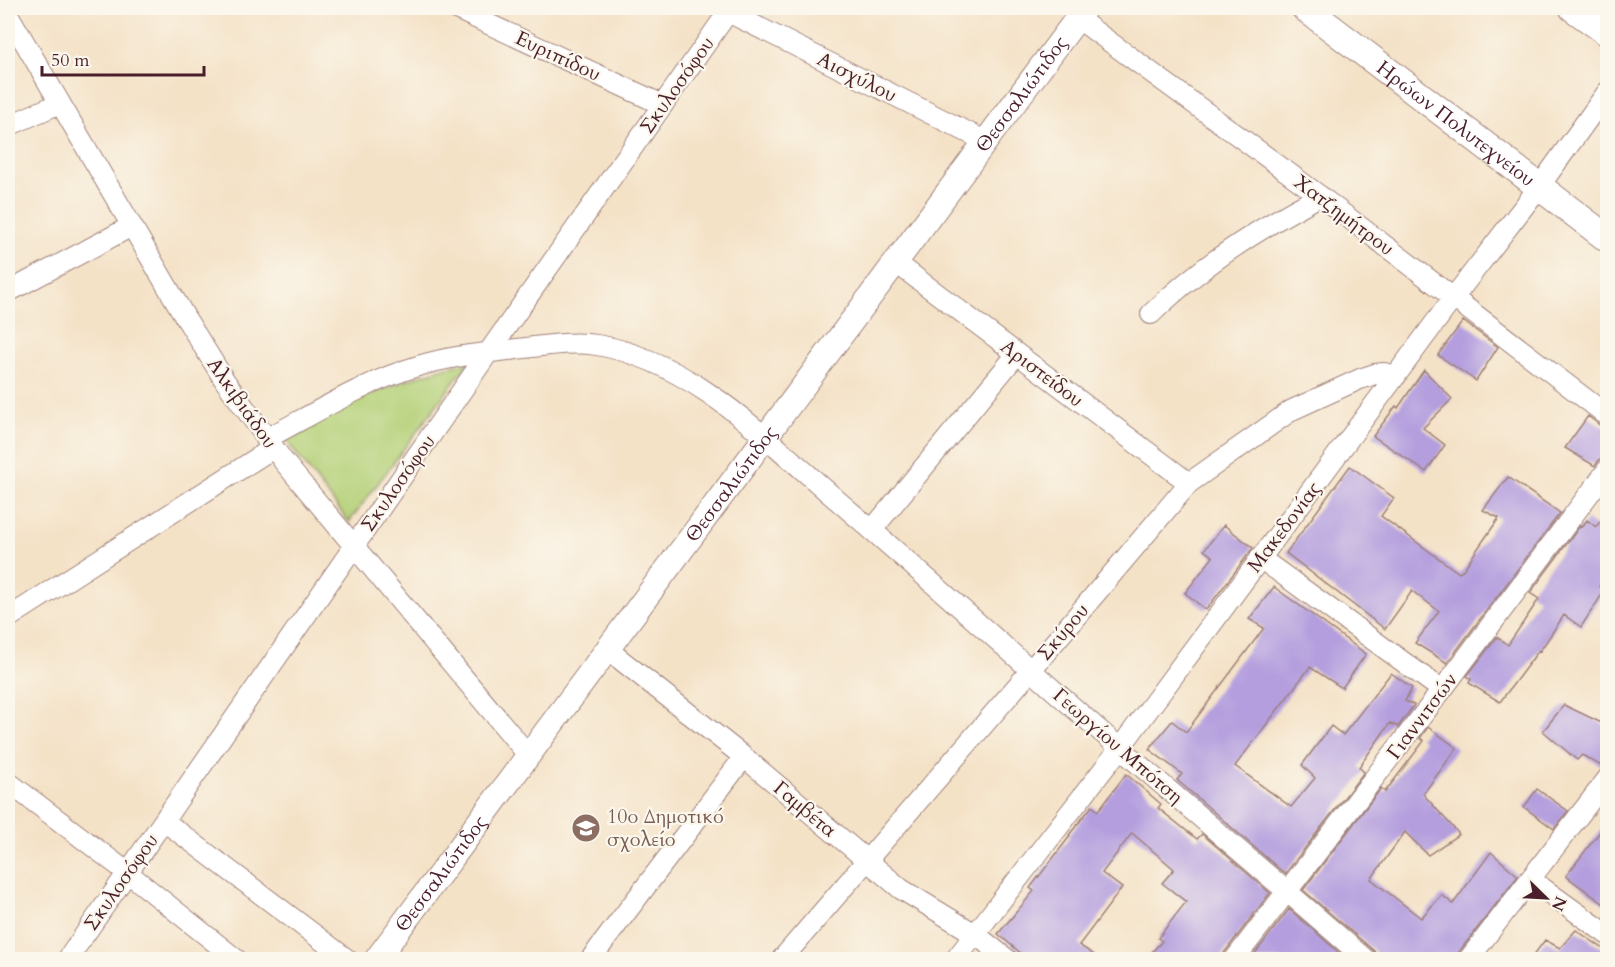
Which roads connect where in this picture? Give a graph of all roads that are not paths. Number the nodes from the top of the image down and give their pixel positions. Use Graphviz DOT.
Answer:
graph roads {
  1 [pos="454,8"];
  2 [pos="1305,8"];
  3 [pos="1574,8"];
  4 [pos="729,10"];
  5 [pos="1081,13"];
  6 [pos="8,14"];
  7 [pos="1608,33"];
  8 [pos="1608,91"];
  9 [pos="60,103"];
  10 [pos="663,105"];
  11 [pos="8,126"];
  12 [pos="986,141"];
  13 [pos="1539,187"];
  14 [pos="1320,196"];
  15 [pos="132,226"];
  16 [pos="1608,239"];
  17 [pos="895,262"];
  18 [pos="8,292"];
  19 [pos="1454,297"];
  20 [pos="1151,314"];
  21 [pos="488,352"];
  22 [pos="1017,354"];
  23 [pos="1396,376"];
  24 [pos="1608,416"];
  25 [pos="765,438"];
  26 [pos="269,443"];
  27 [pos="1608,469"];
  28 [pos="1189,483"];
  29 [pos="872,530"];
  30 [pos="354,546"];
  31 [pos="1260,558"];
  32 [pos="8,618"];
  33 [pos="607,650"];
  34 [pos="1031,670"];
  35 [pos="1442,690"];
  36 [pos="1120,748"];
  37 [pos="528,755"];
  38 [pos="744,757"];
  39 [pos="1608,777"];
  40 [pos="8,782"];
  41 [pos="164,821"];
  42 [pos="867,861"];
  43 [pos="128,873"];
  44 [pos="1530,879"];
  45 [pos="1288,891"];
  46 [pos="975,934"];
  47 [pos="1608,935"];
  48 [pos="67,960"];
  49 [pos="237,960"];
  50 [pos="348,960"];
  51 [pos="376,960"];
  52 [pos="590,960"];
  53 [pos="781,960"];
  54 [pos="955,960"];
  55 [pos="1008,960"];
  56 [pos="1234,960"];
  57 [pos="1366,960"];
  58 [pos="1468,960"];
  1 -- 10 [label="street, Ευριπίδου"];
  2 -- 13 [label="main road, Ηρώων Πολυτεχνείου"];
  3 -- 7 [label="main road"];
  4 -- 10 [label="street, Σκυλοσόφου"];
  4 -- 12 [label="street, Αισχύλου"];
  5 -- 12 [label="street, Θεσσαλιώτιδος"];
  5 -- 14 [label="street, Χατζημήτρου"];
  6 -- 9 [label="street, Αλκιβιάδου"];
  8 -- 13 [label="street, Μακεδονίας"];
  9 -- 11 [label="street"];
  9 -- 15 [label="street, Αλκιβιάδου"];
  10 -- 21 [label="street, Σκυλοσόφου"];
  12 -- 17 [label="street, Θεσσαλιώτιδος"];
  13 -- 16 [label="main road, Ηρώων Πολυτεχνείου"];
  13 -- 19 [label="street, Μακεδονίας"];
  14 -- 19 [label="street, Χατζημήτρου"];
  14 -- 20 [label="street"];
  15 -- 18 [label="street"];
  15 -- 26 [label="street, Αλκιβιάδου"];
  17 -- 22 [label="street, Αριστείδου"];
  17 -- 25 [label="street, Θεσσαλιώτιδος"];
  19 -- 23 [label="street, Μακεδονίας"];
  19 -- 24 [label="street, Χατζημήτρου"];
  21 -- 25 [label="street, Γεωργίου Μπότση"];
  21 -- 26 [label="street, Γεωργίου Μπότση"];
  21 -- 30 [label="street, Σκυλοσόφου"];
  22 -- 28 [label="street, Αριστείδου"];
  22 -- 29 [label="street"];
  23 -- 28 [label="street, Σκύρου"];
  23 -- 31 [label="street, Μακεδονίας"];
  25 -- 29 [label="street, Γεωργίου Μπότση"];
  25 -- 33 [label="street, Θεσσαλιώτιδος"];
  26 -- 30 [label="street, Αλκιβιάδου"];
  26 -- 32 [label="street, Γεωργίου Μπότση"];
  27 -- 35 [label="street, Γιαννιτσών"];
  28 -- 34 [label="street, Σκύρου"];
  29 -- 34 [label="street, Γεωργίου Μπότση"];
  30 -- 37 [label="street, Αλκιβιάδου"];
  30 -- 41 [label="street, Σκυλοσόφου"];
  31 -- 35 [label="street"];
  31 -- 36 [label="street, Μακεδονίας"];
  33 -- 37 [label="street, Θεσσαλιώτιδος"];
  33 -- 38 [label="street, Γαμβέτα"];
  34 -- 36 [label="street, Γεωργίου Μπότση"];
  34 -- 42 [label="street, Σκύρου"];
  35 -- 45 [label="street, Γιαννιτσών"];
  36 -- 45 [label="street, Γεωργίου Μπότση"];
  36 -- 46 [label="street, Μακεδονίας"];
  37 -- 51 [label="street, Θεσσαλιώτιδος"];
  38 -- 42 [label="street, Γαμβέτα"];
  38 -- 52 [label="street"];
  39 -- 44 [label="street"];
  40 -- 43 [label="street"];
  41 -- 43 [label="street, Σκυλοσόφου"];
  41 -- 50 [label="street"];
  42 -- 46 [label="street, Γαμβέτα"];
  42 -- 53 [label="street, Σκύρου"];
  43 -- 48 [label="street, Σκυλοσόφου"];
  43 -- 49 [label="street"];
  44 -- 47 [label="street"];
  44 -- 58 [label="street"];
  45 -- 56 [label="street, Γιαννιτσών"];
  45 -- 57 [label="street, Γεωργίου Μπότση"];
  46 -- 54 [label="street, Μακεδονίας"];
  46 -- 55 [label="street, Γαμβέτα"];
}
